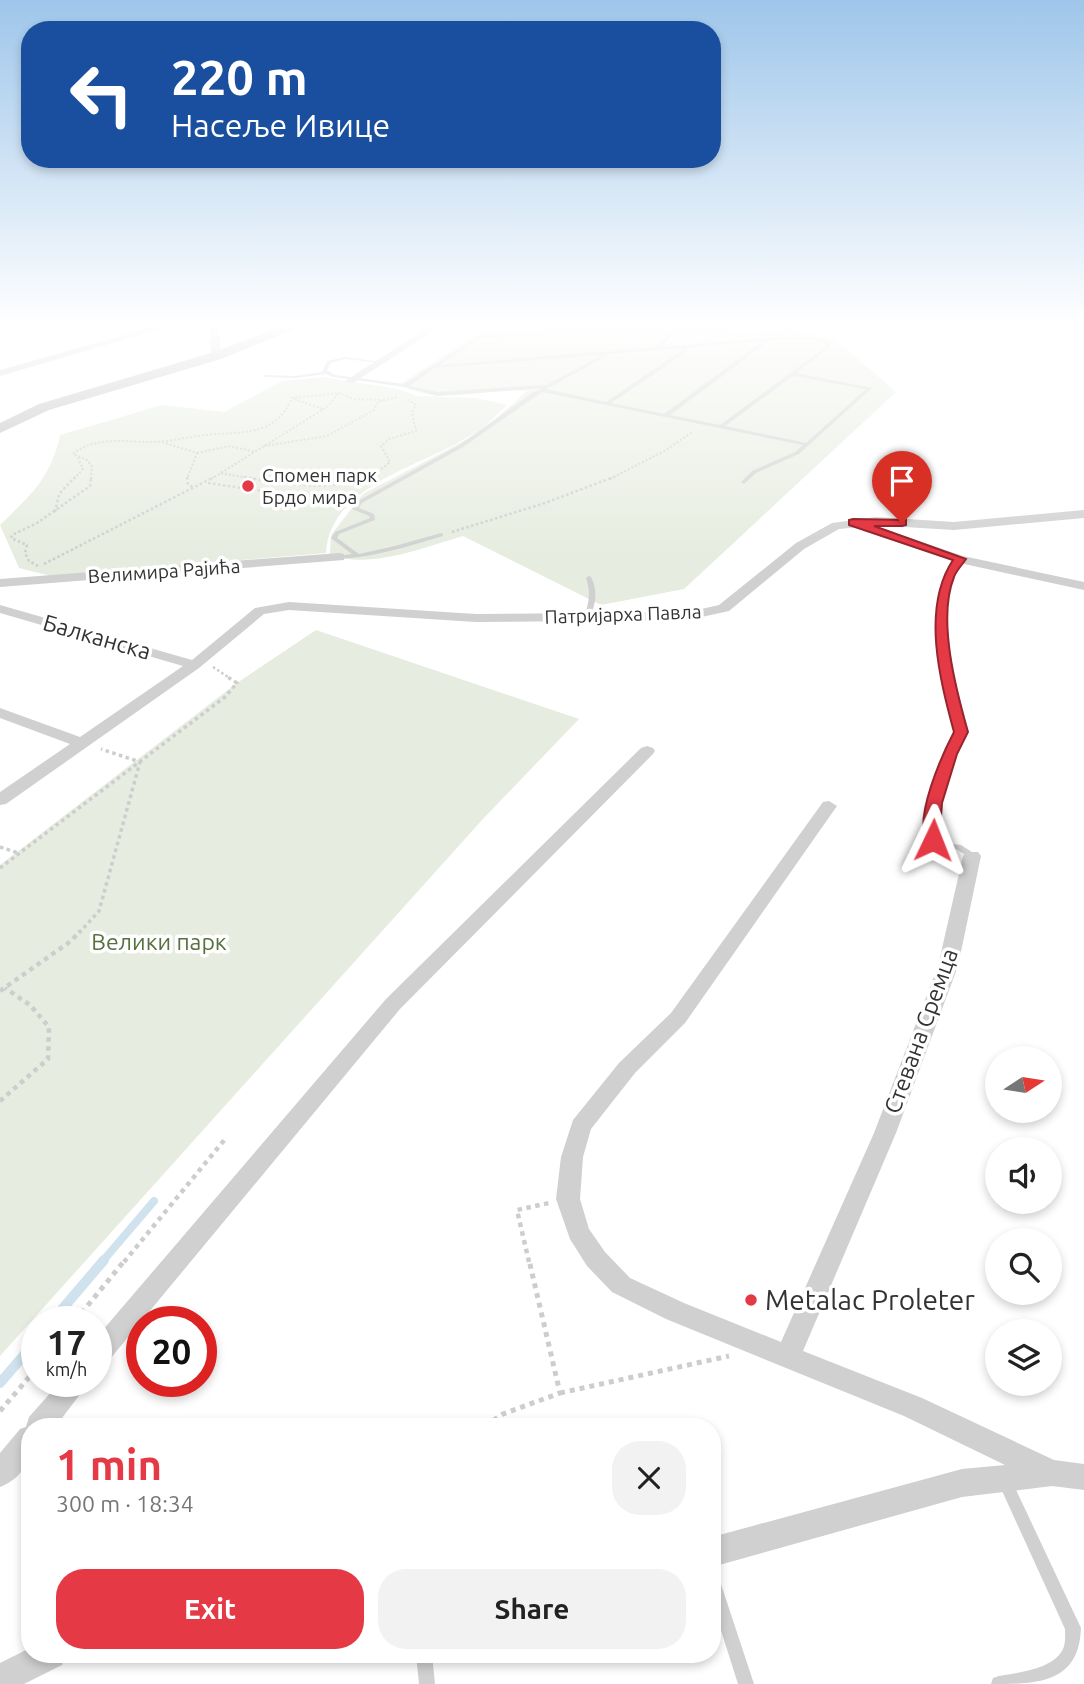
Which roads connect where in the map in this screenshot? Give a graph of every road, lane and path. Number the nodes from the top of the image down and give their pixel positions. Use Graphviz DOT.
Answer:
graph roads {
  1 [pos="61,402"];
  2 [pos="291,402"];
  3 [pos="302,402"];
  4 [pos="331,402"];
  5 [pos="381,402"];
  6 [pos="409,402"];
  7 [pos="525,402"];
  8 [pos="600,402"];
  9 [pos="684,402"];
  10 [pos="754,402"];
  11 [pos="854,402"];
  12 [pos="607,403"];
  13 [pos="323,409"];
  14 [pos="666,415"];
  15 [pos="7,421"];
  16 [pos="705,423"];
  17 [pos="722,426"];
  18 [pos="0,429"];
  19 [pos="160,441"];
  20 [pos="805,444"];
  21 [pos="264,446"];
  22 [pos="255,452"];
  23 [pos="197,453"];
  24 [pos="77,456"];
  25 [pos="221,473"];
  26 [pos="206,482"];
  27 [pos="744,482"];
  28 [pos="194,488"];
  29 [pos="284,494"];
  30 [pos="55,512"];
  31 [pos="1084,514"];
  32 [pos="853,522"];
  33 [pos="441,535"];
  34 [pos="358,556"];
  35 [pos="339,557"];
  36 [pos="960,559"];
  37 [pos="40,566"];
  38 [pos="589,578"];
  39 [pos="4,583"];
  40 [pos="1084,586"];
  41 [pos="0,599"];
  42 [pos="0,609"];
  43 [pos="587,617"];
  44 [pos="197,662"];
  45 [pos="0,713"];
  46 [pos="82,743"];
  47 [pos="647,751"];
  48 [pos="140,762"];
  49 [pos="0,800"];
  50 [pos="829,806"];
  51 [pos="0,847"];
  52 [pos="19,853"];
  53 [pos="972,856"];
  54 [pos="0,868"];
  55 [pos="2,989"];
  56 [pos="0,1101"];
  57 [pos="226,1138"];
  58 [pos="568,1199"];
  59 [pos="87,1306"];
  60 [pos="112,1338"];
  61 [pos="776,1352"];
  62 [pos="21,1387"];
  63 [pos="560,1392"];
  64 [pos="63,1397"];
  65 [pos="0,1412"];
  66 [pos="46,1418"];
  67 [pos="497,1418"];
  68 [pos="21,1449"];
  69 [pos="1052,1473"];
  70 [pos="0,1474"];
  71 [pos="1084,1477"];
  72 [pos="1004,1479"];
  73 [pos="721,1550"];
  74 [pos="721,1606"];
  75 [pos="31,1663"];
  76 [pos="425,1663"];
  77 [pos="1,1684"];
  78 [pos="427,1684"];
  79 [pos="746,1684"];
  80 [pos="999,1684"];
  1 -- 15 [label="street"];
  2 -- 19 [label="path"];
  3 -- 13 [label="path"];
  4 -- 13 [label="path"];
  5 -- 21 [label="path"];
  6 -- 25 [label="path"];
  7 -- 34 [label="lane"];
  8 -- 12 [label="lane"];
  9 -- 14 [label="lane"];
  10 -- 17 [label="lane"];
  11 -- 20 [label="lane"];
  12 -- 14 [label="lane"];
  13 -- 21 [label="path"];
  14 -- 16 [label="lane"];
  15 -- 18 [label="street"];
  16 -- 17 [label="lane"];
  16 -- 33 [label="path"];
  17 -- 20 [label="lane"];
  19 -- 23 [label="path"];
  19 -- 24 [label="path"];
  20 -- 27 [label="lane"];
  21 -- 22 [label="path"];
  22 -- 23 [label="path"];
  22 -- 25 [label="path"];
  23 -- 28 [label="path"];
  24 -- 30 [label="path"];
  24 -- 30 [label="path"];
  25 -- 26 [label="path"];
  26 -- 28 [label="path"];
  26 -- 29 [label="path"];
  28 -- 37 [label="path"];
  30 -- 37 [label="path"];
  31 -- 32 [label="street, Патријарха Павла"];
  32 -- 36 [label="street"];
  32 -- 43 [label="street, Патријарха Павла"];
  33 -- 34 [label="lane"];
  34 -- 35 [label="lane"];
  35 -- 39 [label="street, Велимира Рајића"];
  36 -- 40 [label="street"];
  36 -- 53 [label="lane, Стевана Сремца"];
  37 -- 39 [label="path"];
  38 -- 43 [label="lane"];
  39 -- 41 [label="street"];
  42 -- 44 [label="street, Балканска"];
  43 -- 44 [label="street, Патријарха Павла"];
  44 -- 46 [label="street, Патријарха Павла"];
  44 -- 48 [label="path"];
  45 -- 46 [label="street"];
  46 -- 48 [label="path"];
  46 -- 49 [label="street, Патријарха Павла"];
  47 -- 60 [label="street"];
  48 -- 52 [label="path"];
  48 -- 55 [label="path"];
  50 -- 58 [label="street"];
  51 -- 52 [label="path"];
  52 -- 54 [label="path"];
  53 -- 61 [label="street, Стевана Сремца"];
  55 -- 56 [label="path"];
  57 -- 59 [label="path"];
  58 -- 61 [label="street"];
  58 -- 63 [label="path"];
  61 -- 63 [label="path"];
  61 -- 69 [label="street"];
  62 -- 65 [label="path"];
  63 -- 67 [label="path"];
  64 -- 66 [label="street"];
  68 -- 70 [label="street"];
  69 -- 71 [label="street"];
  69 -- 72 [label="street"];
  72 -- 73 [label="street"];
  72 -- 80 [label="lane"];
  74 -- 79 [label="lane"];
  75 -- 77 [label="street"];
  76 -- 78 [label="lane"];
}
